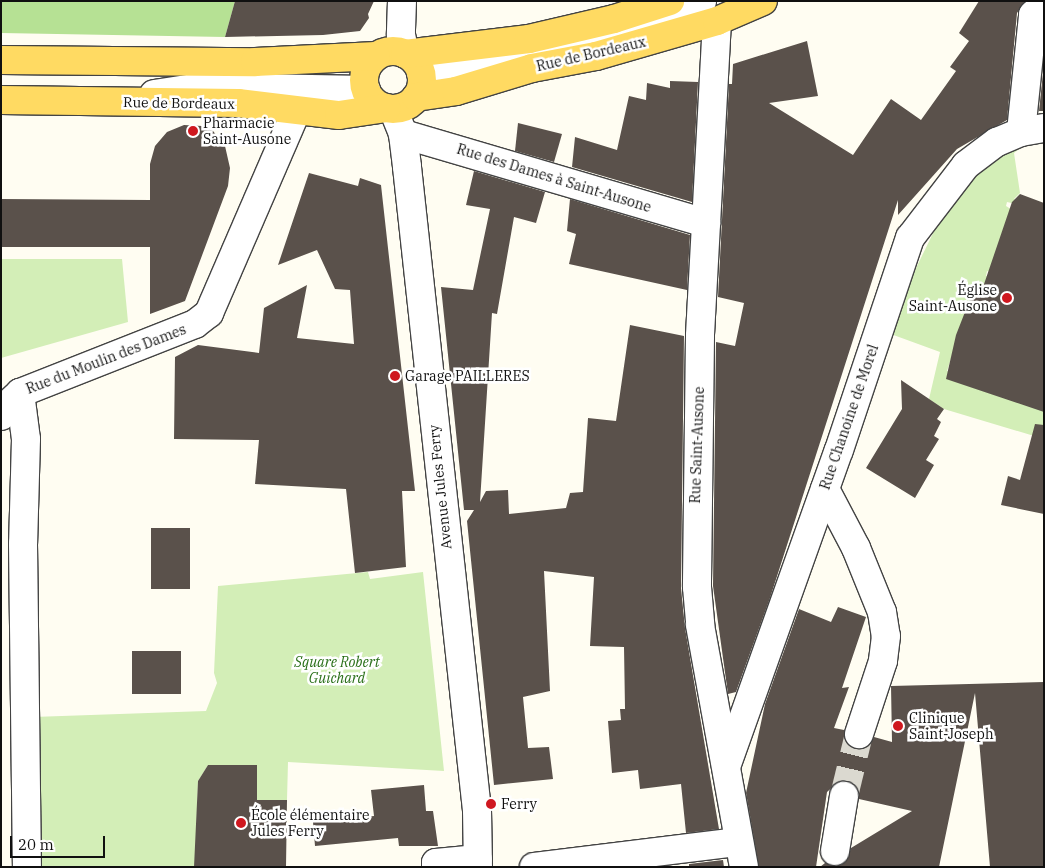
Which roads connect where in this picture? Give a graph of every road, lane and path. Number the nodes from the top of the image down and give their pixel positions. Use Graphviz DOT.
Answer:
graph roads {
  1 [pos="402,1"];
  2 [pos="670,1"];
  3 [pos="763,1"];
  4 [pos="1044,4"];
  5 [pos="710,11"];
  6 [pos="376,56"];
  7 [pos="1,60"];
  8 [pos="366,90"];
  9 [pos="404,96"];
  10 [pos="1,100"];
  11 [pos="95,101"];
  12 [pos="296,112"];
  13 [pos="1032,130"];
  14 [pos="706,223"];
  15 [pos="20,393"];
  16 [pos="1,416"];
  17 [pos="825,490"];
  18 [pos="860,734"];
  19 [pos="726,765"];
  20 [pos="844,796"];
  21 [pos="835,851"];
  22 [pos="741,855"];
  23 [pos="478,863"];
  24 [pos="27,867"];
  25 [pos="436,867"];
  26 [pos="534,867"];
  1 -- 9 [label="street, Avenue Jules Ferry"];
  2 -- 9 [label="main road, Rue de Bordeaux"];
  3 -- 5 [label="main road, Rue de Bordeaux"];
  4 -- 13 [label="street"];
  5 -- 9 [label="main road, Rue de Bordeaux"];
  5 -- 14 [label="street, Rue Saint-Ausone"];
  6 -- 7 [label="main road"];
  6 -- 8 [label="main road"];
  6 -- 9 [label="main road"];
  8 -- 9 [label="main road"];
  8 -- 11 [label="street"];
  9 -- 12 [label="main road, Rue de Bordeaux"];
  9 -- 14 [label="street, Rue des Dames à Saint-Ausone"];
  9 -- 23 [label="street, Avenue Jules Ferry"];
  10 -- 11 [label="main road, Rue de Bordeaux"];
  11 -- 12 [label="main road, Rue de Bordeaux"];
  12 -- 15 [label="street, Rue du Moulin des Dames"];
  13 -- 17 [label="street, Rue Chanoine de Morel"];
  14 -- 19 [label="street, Rue Saint-Ausone"];
  15 -- 16 [label="street, Rue du Moulin des Dames"];
  15 -- 24 [label="street"];
  17 -- 18 [label="street"];
  17 -- 19 [label="street, Rue Chanoine de Morel"];
  19 -- 22 [label="street, Rue Saint-Ausone"];
  20 -- 21 [label="street"];
  22 -- 26 [label="street"];
  23 -- 25 [label="street"];
}
